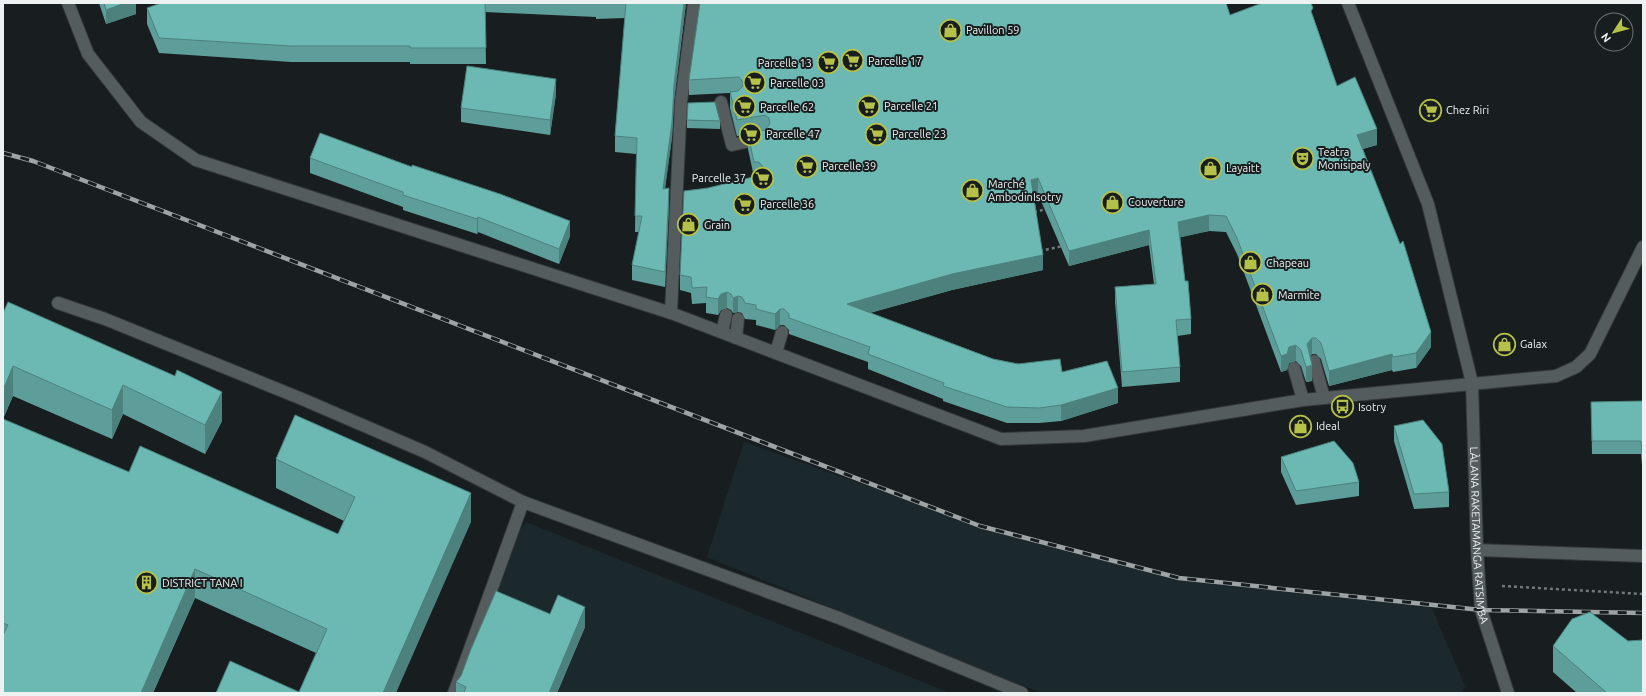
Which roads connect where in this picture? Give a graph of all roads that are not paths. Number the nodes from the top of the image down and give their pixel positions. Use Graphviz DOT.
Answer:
graph roads {
  1 [pos="68,3"];
  2 [pos="694,3"];
  3 [pos="1348,3"];
  4 [pos="736,99"];
  5 [pos="763,138"];
  6 [pos="1643,247"];
  7 [pos="58,303"];
  8 [pos="671,313"];
  9 [pos="726,315"];
  10 [pos="738,319"];
  11 [pos="722,332"];
  12 [pos="782,332"];
  13 [pos="736,338"];
  14 [pos="776,353"];
  15 [pos="1314,361"];
  16 [pos="1294,368"];
  17 [pos="1472,383"];
  18 [pos="1324,398"];
  19 [pos="1303,400"];
  20 [pos="524,502"];
  21 [pos="1477,550"];
  22 [pos="1643,556"];
  23 [pos="1506,690"];
  24 [pos="454,693"];
  25 [pos="1022,693"];
  1 -- 8 [label="street"];
  2 -- 8 [label="street"];
  3 -- 17 [label="street, LÀLANA RAKETAMANGA RATSIMBA"];
  4 -- 5 [label="street"];
  6 -- 17 [label="street"];
  7 -- 20 [label="street"];
  8 -- 11 [label="street"];
  9 -- 11 [label="street"];
  10 -- 13 [label="street"];
  11 -- 13 [label="street"];
  12 -- 14 [label="street"];
  13 -- 14 [label="street"];
  14 -- 19 [label="street"];
  15 -- 18 [label="street"];
  16 -- 19 [label="street"];
  17 -- 18 [label="street"];
  17 -- 21 [label="street, LÀLANA RAKETAMANGA RATSIMBA"];
  18 -- 19 [label="street"];
  20 -- 24 [label="street"];
  20 -- 25 [label="street"];
  21 -- 22 [label="street"];
  21 -- 23 [label="street, LÀLANA RAKETAMANGA RATSIMBA"];
}
